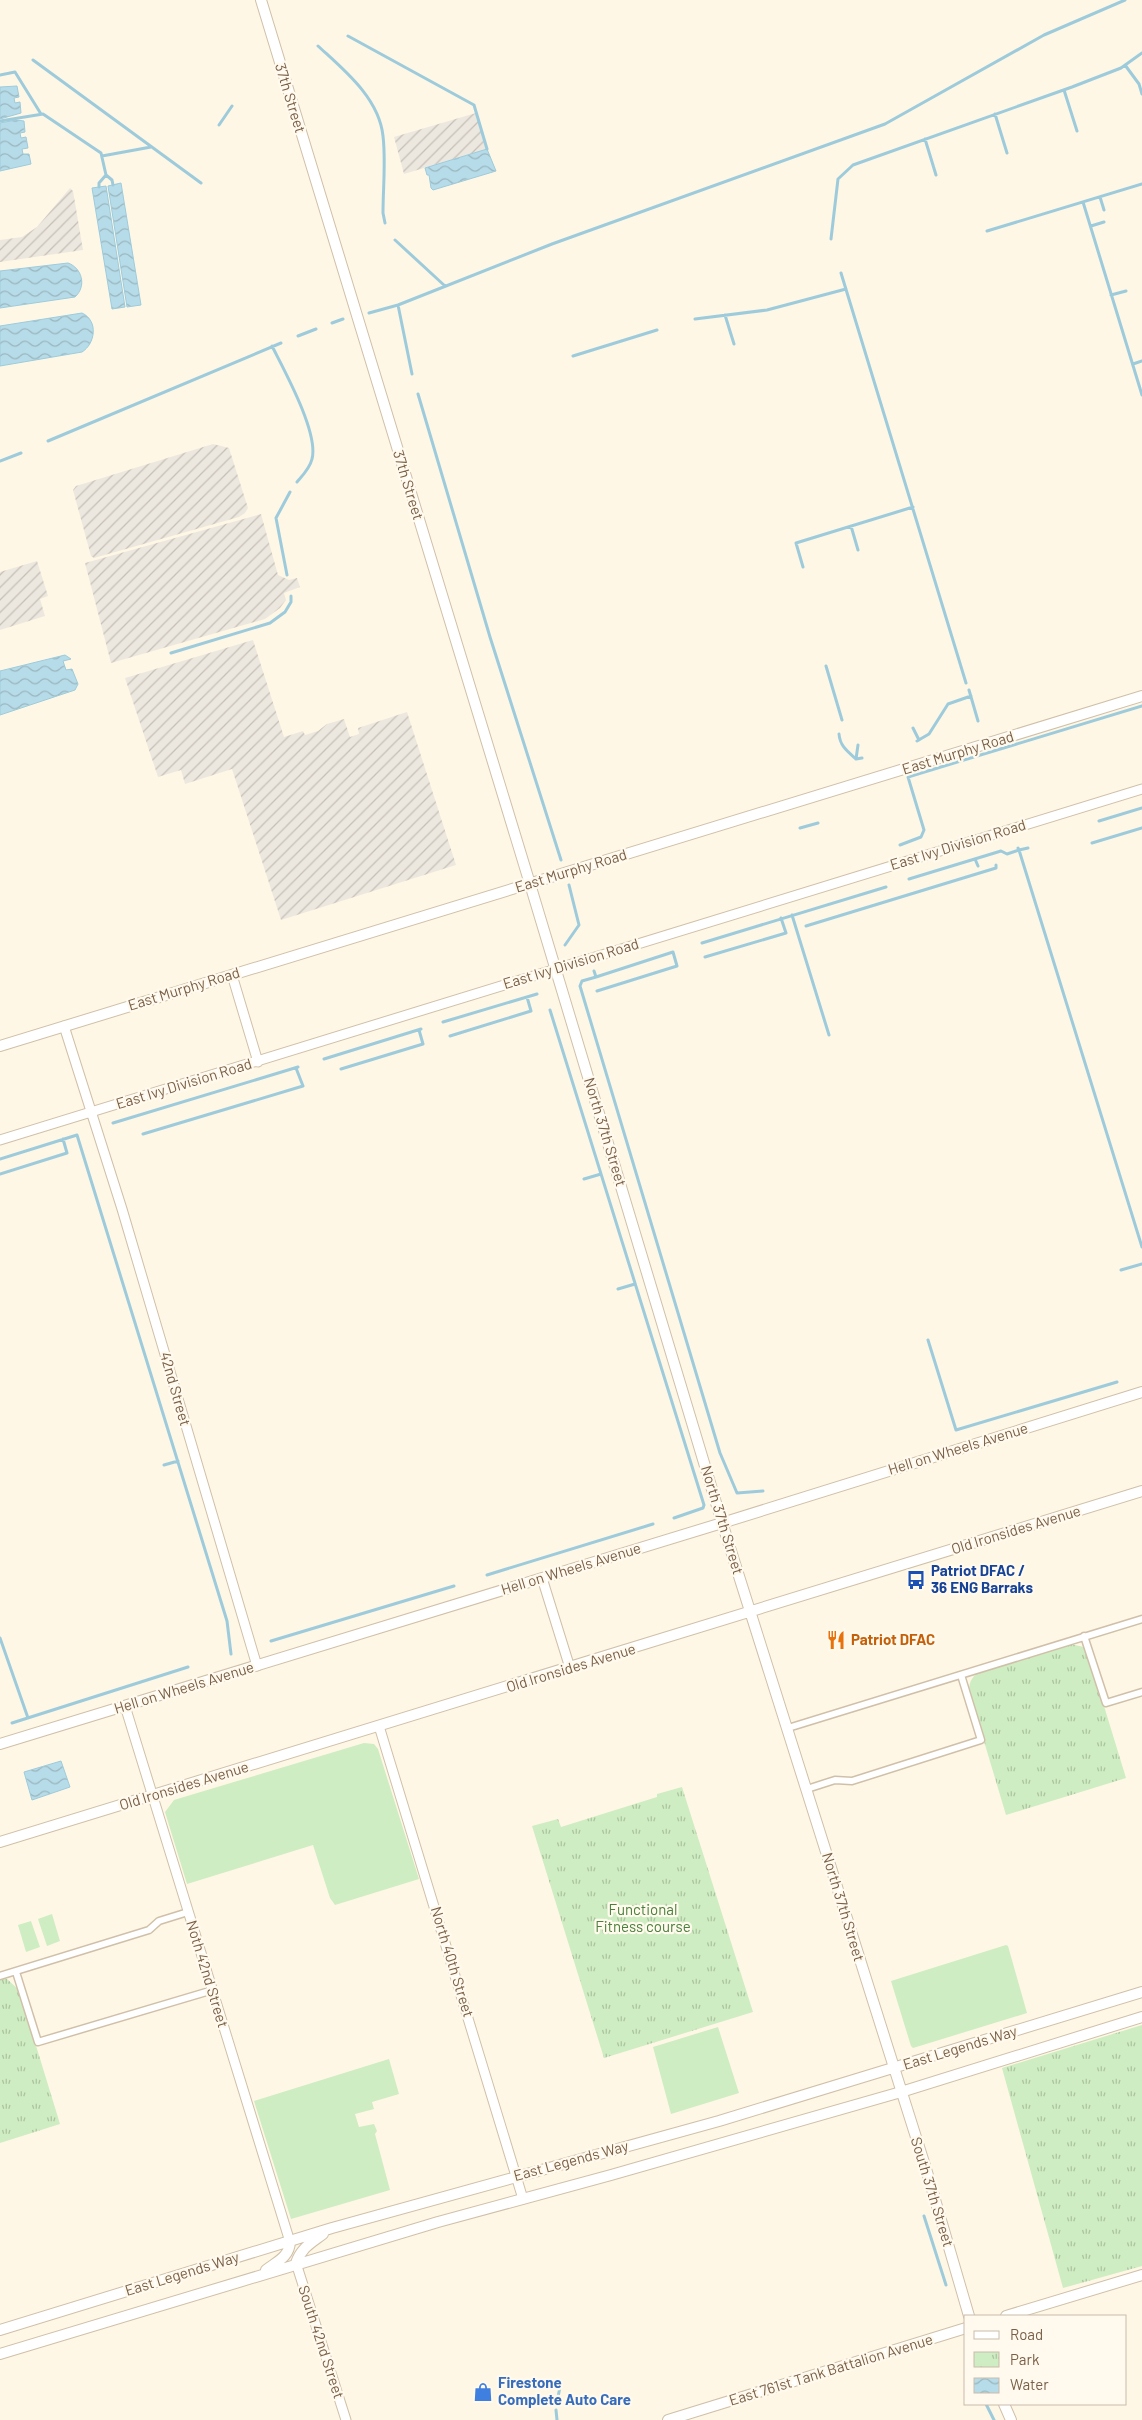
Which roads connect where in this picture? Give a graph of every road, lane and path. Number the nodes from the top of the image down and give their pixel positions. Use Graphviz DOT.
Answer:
graph roads {
  1 [pos="261,0"];
  2 [pos="1142,696"];
  3 [pos="1142,789"];
  4 [pos="530,884"];
  5 [pos="556,970"];
  6 [pos="232,974"];
  7 [pos="64,1026"];
  8 [pos="0,1046"];
  9 [pos="258,1062"];
  10 [pos="90,1113"];
  11 [pos="0,1140"];
  12 [pos="1142,1392"];
  13 [pos="1142,1491"];
  14 [pos="722,1523"];
  15 [pos="542,1578"];
  16 [pos="751,1612"];
  17 [pos="1142,1619"];
  18 [pos="1084,1636"];
  19 [pos="257,1666"];
  20 [pos="570,1668"];
  21 [pos="961,1675"];
  22 [pos="1142,1692"];
  23 [pos="126,1706"];
  24 [pos="379,1726"];
  25 [pos="788,1728"];
  26 [pos="0,1744"];
  27 [pos="807,1789"];
  28 [pos="153,1796"];
  29 [pos="0,1842"];
  30 [pos="188,1912"];
  31 [pos="16,1972"];
  32 [pos="0,1976"];
  33 [pos="213,1990"];
  34 [pos="1142,1992"];
  35 [pos="1142,2018"];
  36 [pos="894,2069"];
  37 [pos="901,2092"];
  38 [pos="517,2176"];
  39 [pos="523,2199"];
  40 [pos="332,2228"];
  41 [pos="290,2242"];
  42 [pos="296,2263"];
  43 [pos="260,2274"];
  44 [pos="1142,2275"];
  45 [pos="969,2315"];
  46 [pos="1009,2315"];
  47 [pos="964,2329"];
  48 [pos="0,2330"];
  49 [pos="0,2354"];
  50 [pos="1004,2405"];
  51 [pos="346,2420"];
  52 [pos="668,2420"];
  53 [pos="1011,2420"];
  1 -- 4 [label="street, 37th Street"];
  2 -- 4 [label="street, East Murphy Road"];
  3 -- 5 [label="street, East Ivy Division Road"];
  4 -- 5 [label="street, 37th Street"];
  4 -- 6 [label="street, East Murphy Road"];
  5 -- 9 [label="street, East Ivy Division Road"];
  5 -- 14 [label="street, North 37th Street"];
  6 -- 7 [label="street, East Murphy Road"];
  6 -- 9 [label="street"];
  7 -- 8 [label="street, East Murphy Road"];
  7 -- 10 [label="street, 42nd Street"];
  9 -- 10 [label="street, East Ivy Division Road"];
  10 -- 11 [label="street, East Ivy Division Road"];
  10 -- 19 [label="street, 42nd Street"];
  12 -- 14 [label="street, Hell on Wheels Avenue"];
  13 -- 16 [label="street, Old Ironsides Avenue"];
  14 -- 15 [label="street, Hell on Wheels Avenue"];
  14 -- 16 [label="street, North 37th Street"];
  15 -- 19 [label="street, Hell on Wheels Avenue"];
  15 -- 20 [label="street"];
  16 -- 20 [label="street, Old Ironsides Avenue"];
  16 -- 25 [label="street, North 37th Street"];
  17 -- 18 [label="street"];
  18 -- 21 [label="street"];
  18 -- 22 [label="street"];
  19 -- 23 [label="street, Hell on Wheels Avenue"];
  20 -- 24 [label="street, Old Ironsides Avenue"];
  21 -- 25 [label="street"];
  21 -- 27 [label="street"];
  23 -- 26 [label="street, Hell on Wheels Avenue"];
  23 -- 28 [label="street, Noth 42nd Street"];
  24 -- 28 [label="street, Old Ironsides Avenue"];
  24 -- 38 [label="street, North 40th Street"];
  25 -- 27 [label="street, North 37th Street"];
  27 -- 36 [label="street, North 37th Street"];
  28 -- 29 [label="street, Old Ironsides Avenue"];
  28 -- 30 [label="street, Noth 42nd Street"];
  30 -- 31 [label="street"];
  30 -- 33 [label="street, Noth 42nd Street"];
  31 -- 32 [label="street"];
  31 -- 33 [label="street"];
  33 -- 41 [label="street, Noth 42nd Street"];
  34 -- 36 [label="street, East Legends Way"];
  35 -- 37 [label="street, East Legends Way"];
  36 -- 37 [label="street, South 37th Street"];
  36 -- 38 [label="street, East Legends Way"];
  37 -- 39 [label="street, East Legends Way"];
  37 -- 45 [label="street, South 37th Street"];
  38 -- 39 [label="street, North 40th Street"];
  38 -- 40 [label="street, East Legends Way"];
  39 -- 42 [label="street, East Legends Way"];
  40 -- 41 [label="street, East Legends Way"];
  40 -- 42 [label="street"];
  41 -- 43 [label="street"];
  41 -- 48 [label="street, East Legends Way"];
  42 -- 43 [label="street, East Legends Way"];
  42 -- 51 [label="street, South 42nd Street"];
  43 -- 49 [label="street, East Legends Way"];
  44 -- 46 [label="street"];
  47 -- 52 [label="street, East 761st Tank Battalion Avenue"];
  50 -- 53 [label="street"];
}
